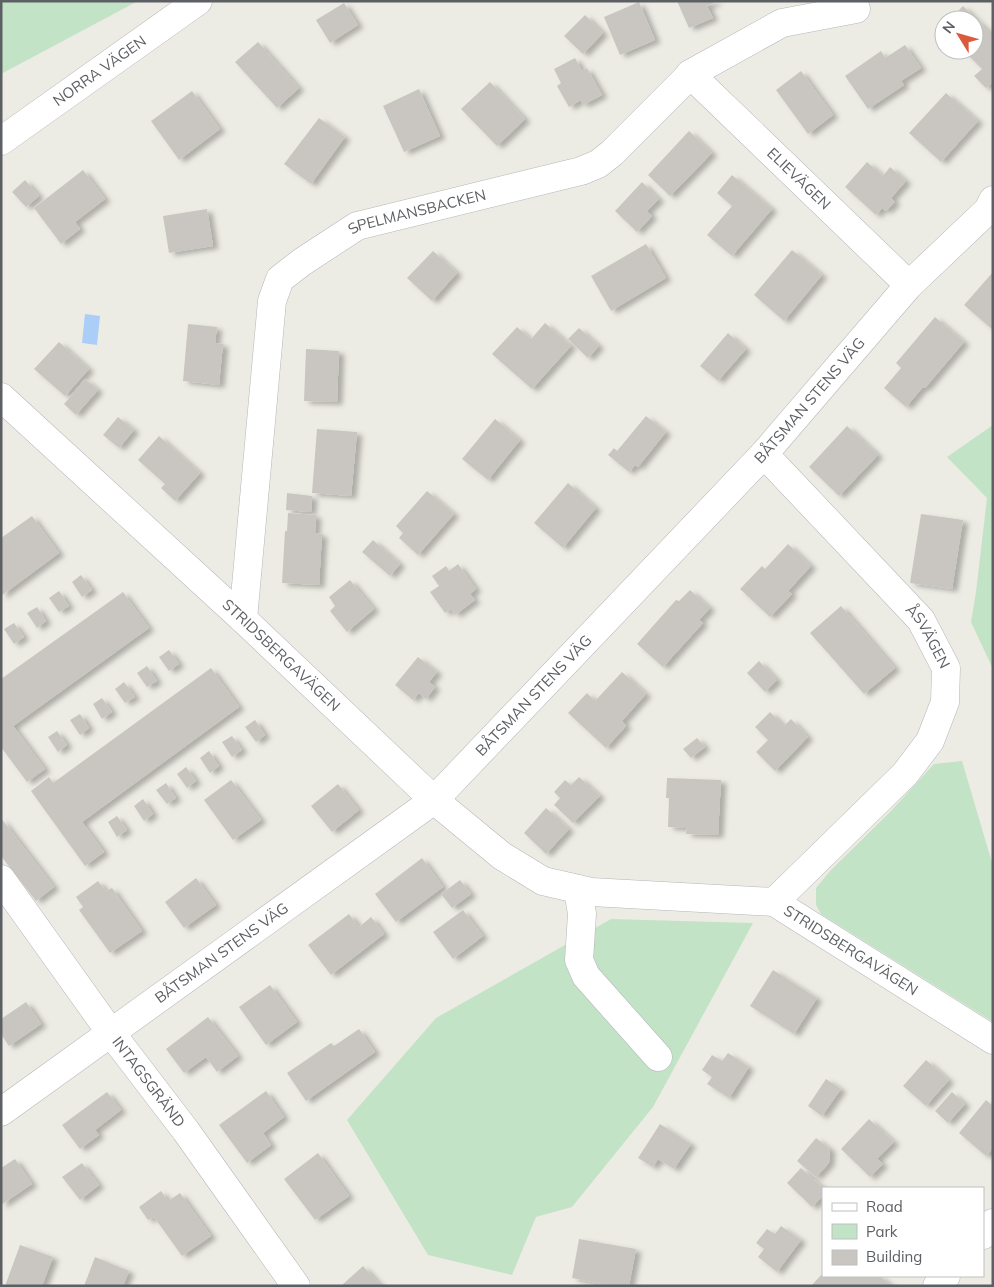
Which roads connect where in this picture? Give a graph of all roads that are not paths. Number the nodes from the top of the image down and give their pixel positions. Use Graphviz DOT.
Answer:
graph roads {
  1 [pos="198,1"];
  2 [pos="856,9"];
  3 [pos="690,74"];
  4 [pos="1,141"];
  5 [pos="993,200"];
  6 [pos="909,285"];
  7 [pos="1,398"];
  8 [pos="764,454"];
  9 [pos="243,619"];
  10 [pos="434,800"];
  11 [pos="1,879"];
  12 [pos="578,889"];
  13 [pos="774,902"];
  14 [pos="111,1033"];
  15 [pos="993,1040"];
  16 [pos="658,1057"];
  17 [pos="1,1112"];
  18 [pos="993,1223"];
  19 [pos="984,1234"];
  20 [pos="296,1286"];
  1 -- 4 [label="street, NORRA VÄGEN"];
  2 -- 3 [label="street, SPELMANSBACKEN"];
  3 -- 6 [label="street, ELIEVÄGEN"];
  3 -- 9 [label="street, SPELMANSBACKEN"];
  5 -- 6 [label="street, BÅTSMAN STENS VÄG"];
  6 -- 8 [label="street, BÅTSMAN STENS VÄG"];
  7 -- 9 [label="street, STRIDSBERGAVÄGEN"];
  8 -- 10 [label="street, BÅTSMAN STENS VÄG"];
  8 -- 13 [label="street, ÅSVÄGEN"];
  9 -- 10 [label="street, STRIDSBERGAVÄGEN"];
  10 -- 12 [label="street, STRIDSBERGAVÄGEN"];
  10 -- 14 [label="street, BÅTSMAN STENS VÄG"];
  11 -- 14 [label="street, INTAGSGRÄND"];
  12 -- 13 [label="street, STRIDSBERGAVÄGEN"];
  12 -- 16 [label="street"];
  13 -- 15 [label="street, STRIDSBERGAVÄGEN"];
  14 -- 17 [label="street, BÅTSMAN STENS VÄG"];
  14 -- 20 [label="street, INTAGSGRÄND"];
  18 -- 19 [label="street"];
}
